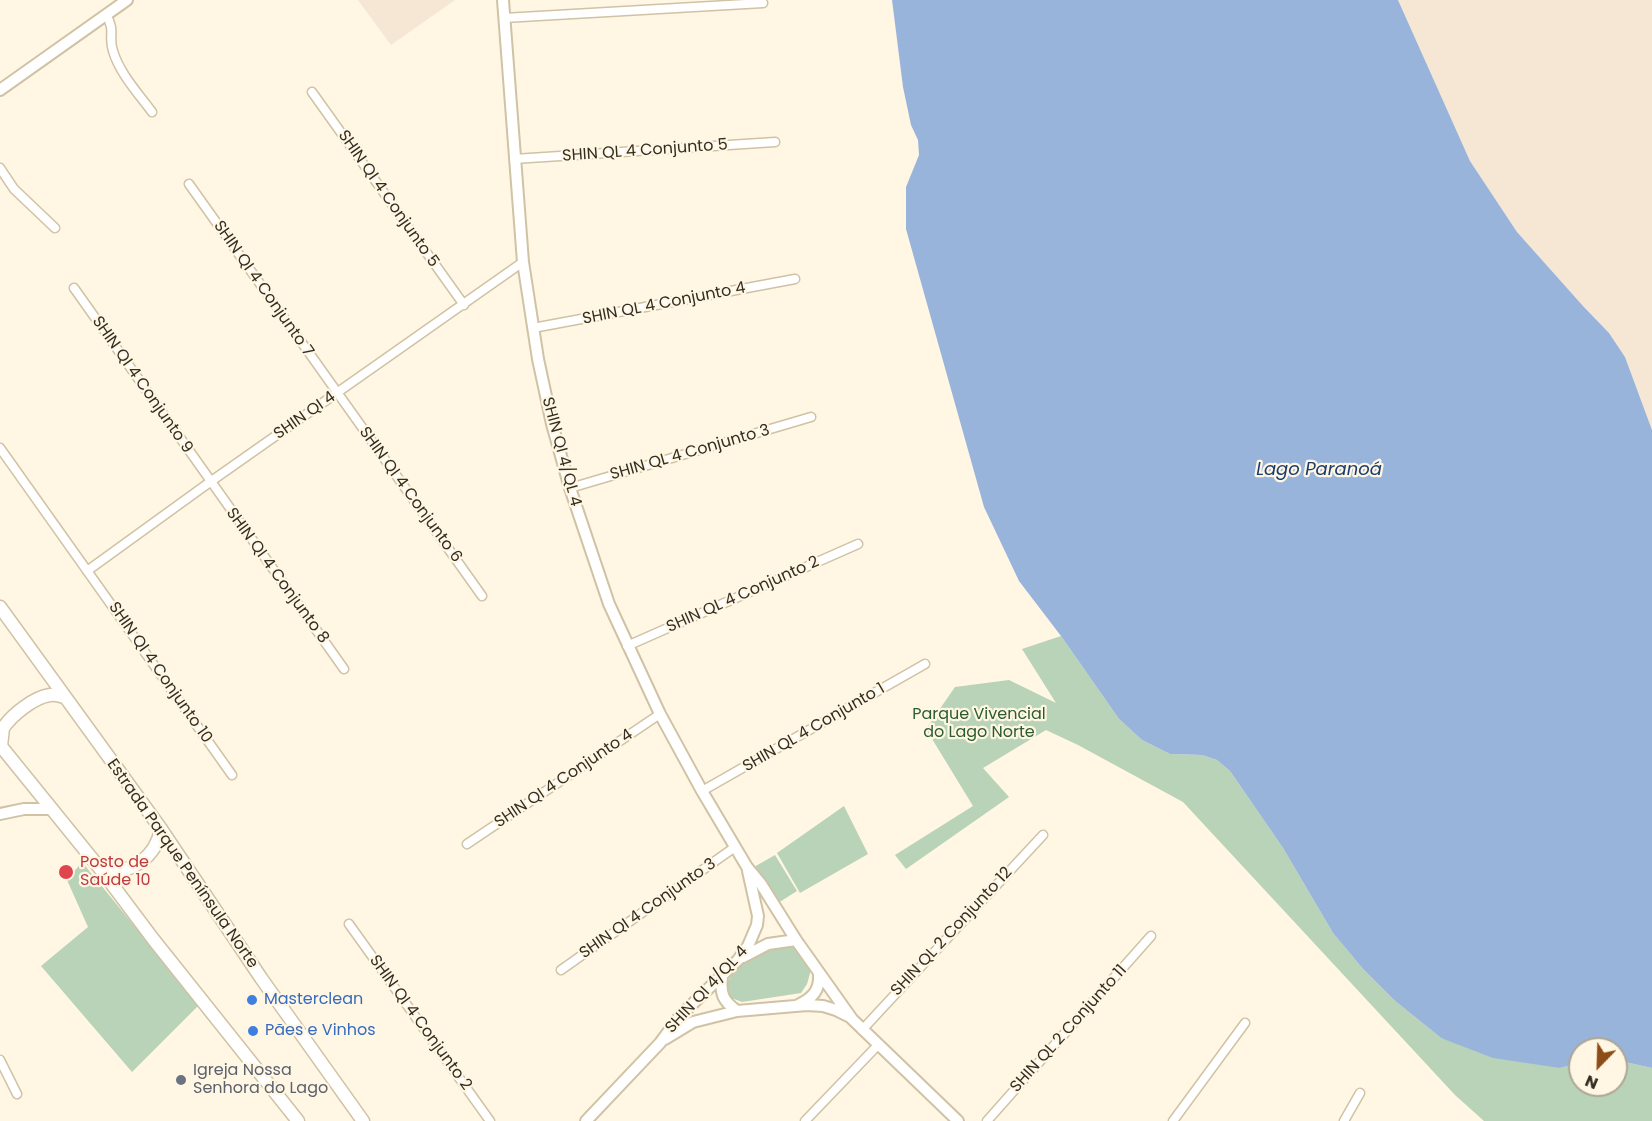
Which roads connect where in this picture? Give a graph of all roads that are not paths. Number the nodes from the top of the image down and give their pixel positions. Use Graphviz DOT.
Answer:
graph roads {
  1 [pos="128,0"];
  2 [pos="503,0"];
  3 [pos="763,3"];
  4 [pos="106,15"];
  5 [pos="504,18"];
  6 [pos="0,90"];
  7 [pos="312,92"];
  8 [pos="152,112"];
  9 [pos="776,142"];
  10 [pos="514,159"];
  11 [pos="0,168"];
  12 [pos="189,184"];
  13 [pos="55,228"];
  14 [pos="523,262"];
  15 [pos="795,279"];
  16 [pos="74,288"];
  17 [pos="464,305"];
  18 [pos="533,328"];
  19 [pos="337,393"];
  20 [pos="811,417"];
  21 [pos="0,448"];
  22 [pos="210,482"];
  23 [pos="570,488"];
  24 [pos="858,544"];
  25 [pos="87,571"];
  26 [pos="482,596"];
  27 [pos="0,607"];
  28 [pos="627,646"];
  29 [pos="925,664"];
  30 [pos="344,669"];
  31 [pos="64,698"];
  32 [pos="660,714"];
  33 [pos="0,745"];
  34 [pos="232,775"];
  35 [pos="702,791"];
  36 [pos="39,793"];
  37 [pos="52,808"];
  38 [pos="24,809"];
  39 [pos="0,814"];
  40 [pos="162,829"];
  41 [pos="1043,835"];
  42 [pos="467,844"];
  43 [pos="735,847"];
  44 [pos="747,867"];
  45 [pos="102,871"];
  46 [pos="349,924"];
  47 [pos="1151,936"];
  48 [pos="796,939"];
  49 [pos="738,960"];
  50 [pos="561,970"];
  51 [pos="819,973"];
  52 [pos="722,977"];
  53 [pos="795,1006"];
  54 [pos="737,1011"];
  55 [pos="852,1019"];
  56 [pos="1245,1023"];
  57 [pos="862,1030"];
  58 [pos="660,1042"];
  59 [pos="878,1046"];
  60 [pos="0,1060"];
  61 [pos="1360,1093"];
  62 [pos="17,1094"];
  63 [pos="298,1121"];
  64 [pos="363,1121"];
  65 [pos="490,1121"];
  66 [pos="586,1121"];
  67 [pos="805,1121"];
  68 [pos="958,1121"];
  69 [pos="987,1121"];
  70 [pos="1173,1121"];
  71 [pos="1344,1121"];
  1 -- 4 [label="street"];
  2 -- 5 [label="street, SHIN QI 4/QL 4"];
  3 -- 5 [label="street"];
  4 -- 6 [label="street"];
  4 -- 8 [label="street"];
  5 -- 10 [label="street, SHIN QI 4/QL 4"];
  7 -- 17 [label="street, SHIN QI 4 Conjunto 5"];
  9 -- 10 [label="street, SHIN QL 4 Conjunto 5"];
  10 -- 14 [label="street, SHIN QI 4/QL 4"];
  11 -- 13 [label="street"];
  12 -- 19 [label="street, SHIN QI 4 Conjunto 7"];
  14 -- 17 [label="street, SHIN QI 4"];
  14 -- 18 [label="street, SHIN QI 4/QL 4"];
  15 -- 18 [label="street, SHIN QL 4 Conjunto 4"];
  16 -- 22 [label="street, SHIN QI 4 Conjunto 9"];
  17 -- 19 [label="street, SHIN QI 4"];
  18 -- 23 [label="street, SHIN QI 4/QL 4"];
  19 -- 22 [label="street, SHIN QI 4"];
  19 -- 26 [label="street, SHIN QI 4 Conjunto 6"];
  20 -- 23 [label="street, SHIN QL 4 Conjunto 3"];
  21 -- 25 [label="street, SHIN QI 4 Conjunto 10"];
  22 -- 25 [label="street, SHIN QI 4"];
  22 -- 30 [label="street, SHIN QI 4 Conjunto 8"];
  23 -- 28 [label="street, SHIN QI 4/QL 4"];
  24 -- 28 [label="street, SHIN QL 4 Conjunto 2"];
  25 -- 34 [label="street, SHIN QI 4 Conjunto 10"];
  27 -- 31 [label="main road, Estrada Parque Península Norte"];
  28 -- 32 [label="street, SHIN QI 4/QL 4"];
  29 -- 35 [label="street, SHIN QL 4 Conjunto 1"];
  31 -- 33 [label="main road"];
  31 -- 40 [label="main road, Estrada Parque Península Norte"];
  32 -- 35 [label="street, SHIN QI 4/QL 4"];
  32 -- 42 [label="street, SHIN QI 4 Conjunto 4"];
  33 -- 36 [label="main road"];
  35 -- 43 [label="street, SHIN QI 4/QL 4"];
  36 -- 37 [label="main road"];
  36 -- 38 [label="street"];
  37 -- 38 [label="street"];
  37 -- 45 [label="main road"];
  38 -- 39 [label="street"];
  40 -- 45 [label="main road"];
  40 -- 64 [label="main road, Estrada Parque Península Norte"];
  41 -- 57 [label="street, SHIN QL 2 Conjunto 12"];
  43 -- 44 [label="street, SHIN QI 4/QL 4"];
  43 -- 50 [label="street, SHIN QI 4 Conjunto 3"];
  44 -- 48 [label="street, SHIN QI 4/QL 4"];
  44 -- 49 [label="street, SHIN QI 4/QL 4"];
  45 -- 63 [label="main road"];
  46 -- 65 [label="street, SHIN QI 4 Conjunto 2"];
  47 -- 69 [label="street, SHIN QL 2 Conjunto 11"];
  48 -- 49 [label="street"];
  48 -- 51 [label="street, SHIN QI 4/QL 4"];
  49 -- 52 [label="street, SHIN QI 4/QL 4"];
  51 -- 53 [label="street"];
  51 -- 55 [label="street, SHIN QI 4/QL 4"];
  52 -- 54 [label="street"];
  52 -- 58 [label="street, SHIN QI 4/QL 4"];
  53 -- 54 [label="street, SHIN QI 4/QL 4"];
  53 -- 55 [label="street, SHIN QI 4/QL 4"];
  54 -- 58 [label="street, SHIN QI 4/QL 4"];
  55 -- 57 [label="street, SHIN QI 4/QL 4"];
  56 -- 70 [label="street"];
  57 -- 59 [label="street, SHIN QI 4/QL 4"];
  58 -- 66 [label="street, SHIN QI 4/QL 4"];
  59 -- 67 [label="street"];
  59 -- 68 [label="street, SHIN QI 4/QL 4"];
  60 -- 62 [label="street"];
  61 -- 71 [label="street"];
}
